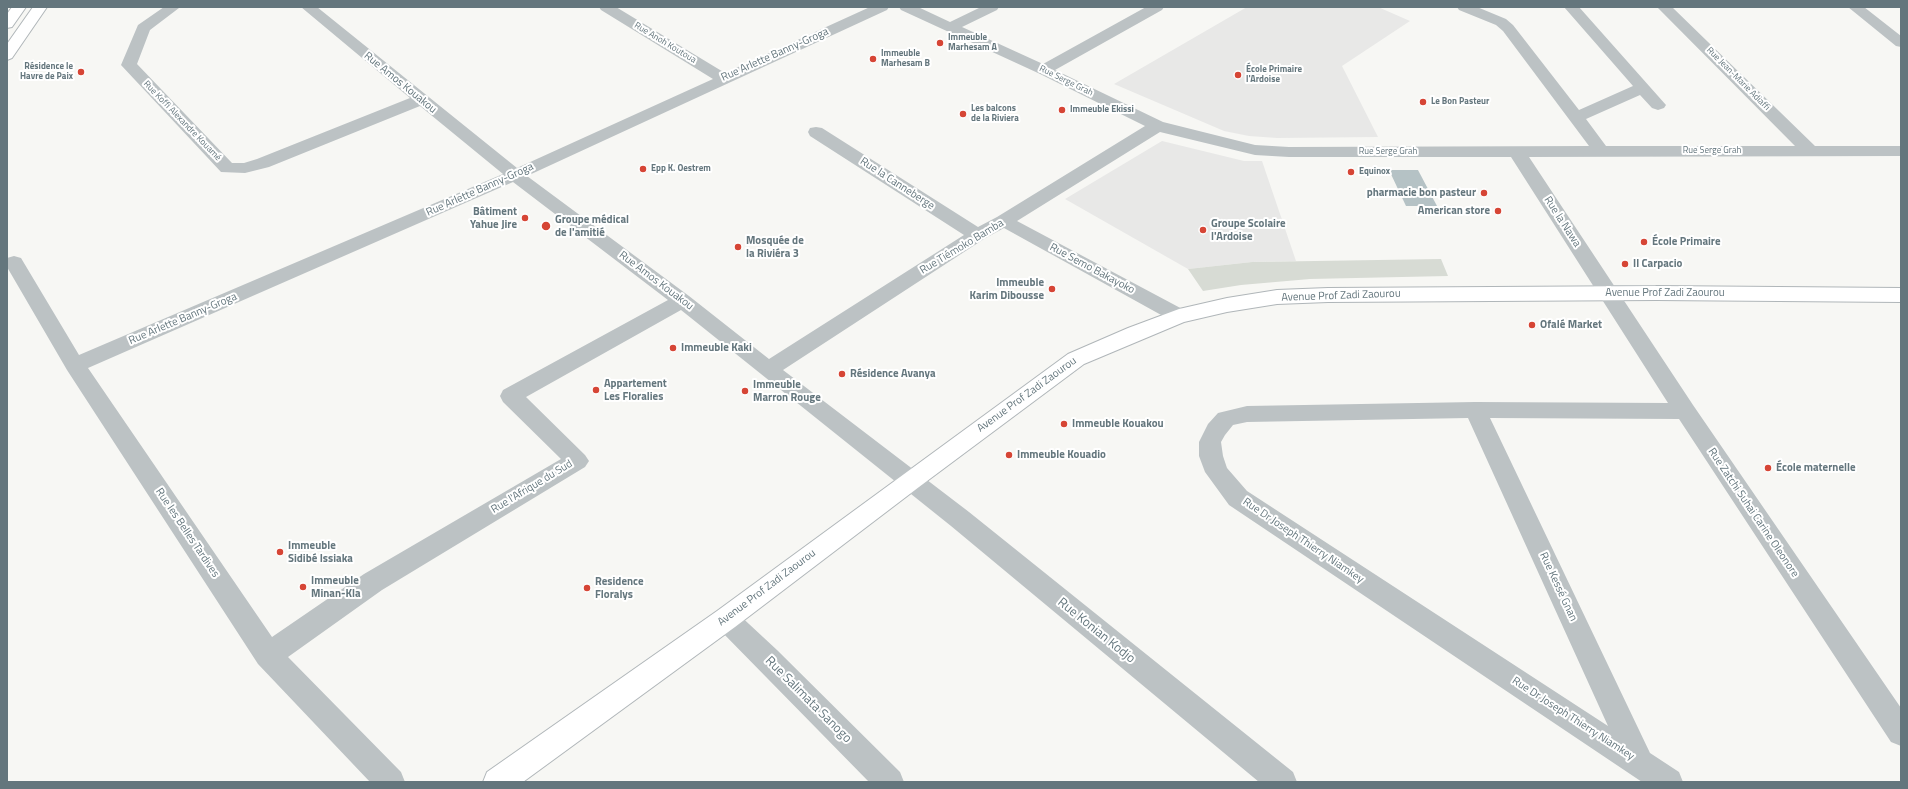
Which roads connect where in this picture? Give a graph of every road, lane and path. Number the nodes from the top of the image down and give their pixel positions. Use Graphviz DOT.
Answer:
graph roads {
  1 [pos="19,7"];
  2 [pos="40,7"];
  3 [pos="308,7"];
  4 [pos="606,7"];
  5 [pos="882,7"];
  6 [pos="906,7"];
  7 [pos="992,7"];
  8 [pos="1157,7"];
  9 [pos="1464,7"];
  10 [pos="1571,7"];
  11 [pos="1664,7"];
  12 [pos="1856,7"];
  13 [pos="172,8"];
  14 [pos="7,24"];
  15 [pos="950,27"];
  16 [pos="1901,43"];
  17 [pos="7,55"];
  18 [pos="1043,70"];
  19 [pos="724,79"];
  20 [pos="1642,88"];
  21 [pos="420,100"];
  22 [pos="1658,105"];
  23 [pos="1575,118"];
  24 [pos="1157,126"];
  25 [pos="816,132"];
  26 [pos="1601,151"];
  27 [pos="1901,151"];
  28 [pos="1516,152"];
  29 [pos="1811,152"];
  30 [pos="515,175"];
  31 [pos="1004,221"];
  32 [pos="977,235"];
  33 [pos="14,262"];
  34 [pos="1607,293"];
  35 [pos="1899,297"];
  36 [pos="682,301"];
  37 [pos="1179,316"];
  38 [pos="75,365"];
  39 [pos="768,370"];
  40 [pos="1475,410"];
  41 [pos="1685,411"];
  42 [pos="911,480"];
  43 [pos="726,619"];
  44 [pos="268,655"];
  45 [pos="1901,732"];
  46 [pos="1640,764"];
  47 [pos="390,782"];
  48 [pos="498,782"];
  49 [pos="889,782"];
  50 [pos="1282,782"];
  51 [pos="1668,782"];
  1 -- 14 [label="main road"];
  2 -- 17 [label="main road"];
  3 -- 21 [label="street, Rue Amos Kouakou"];
  4 -- 19 [label="street, Rue Anoh Koutoua"];
  5 -- 19 [label="street, Rue Arlette Banny-Groga"];
  6 -- 15 [label="street, Rue Serge Grah"];
  7 -- 15 [label="street"];
  8 -- 18 [label="street"];
  9 -- 23 [label="street"];
  10 -- 20 [label="street"];
  11 -- 29 [label="street, Rue Jean-Marie Adiaffi"];
  12 -- 16 [label="street"];
  13 -- 21 [label="street, Rue Koffi Alexandre Kouamé"];
  15 -- 18 [label="street, Rue Serge Grah"];
  18 -- 24 [label="street, Rue Serge Grah"];
  19 -- 30 [label="street, Rue Arlette Banny-Groga"];
  20 -- 22 [label="street"];
  20 -- 23 [label="street"];
  21 -- 30 [label="street, Rue Amos Kouakou"];
  23 -- 26 [label="street"];
  24 -- 28 [label="street, Rue Serge Grah"];
  24 -- 31 [label="street, Rue Tiémoko Bamba"];
  25 -- 32 [label="street, Rue la Canneberge"];
  26 -- 28 [label="street, Rue Serge Grah"];
  26 -- 29 [label="street, Rue Serge Grah"];
  27 -- 29 [label="street, Rue Serge Grah"];
  28 -- 34 [label="street, Rue la Nawa"];
  30 -- 36 [label="street, Rue Amos Kouakou"];
  30 -- 38 [label="street, Rue Arlette Banny-Groga"];
  31 -- 32 [label="street, Rue Tiémoko Bamba"];
  31 -- 37 [label="street, Rue Semo Bakayoko"];
  32 -- 39 [label="street, Rue Tiémoko Bamba"];
  33 -- 38 [label="street, Rue les Belles Tardives"];
  34 -- 35 [label="main road, Avenue Prof Zadi Zaourou"];
  34 -- 37 [label="main road, Avenue Prof Zadi Zaourou"];
  34 -- 41 [label="street, Rue Zatchi Suhai Carine Oleonore"];
  36 -- 39 [label="street, Rue Amos Kouakou"];
  36 -- 44 [label="street, Rue l'Afrique du Sud"];
  37 -- 42 [label="main road, Avenue Prof Zadi Zaourou"];
  38 -- 44 [label="street, Rue les Belles Tardives"];
  39 -- 42 [label="street, Rue Amos Kouakou"];
  40 -- 41 [label="street, Rue Dr Joseph Thierry Niamkey"];
  40 -- 46 [label="street, Rue Kessé Gnan"];
  40 -- 46 [label="street, Rue Dr Joseph Thierry Niamkey"];
  41 -- 45 [label="street, Rue Zatchi Suhai Carine Oleonore"];
  42 -- 43 [label="main road, Avenue Prof Zadi Zaourou"];
  42 -- 50 [label="street, Rue Konian Kodjo"];
  43 -- 48 [label="main road, Avenue Prof Zadi Zaourou"];
  43 -- 49 [label="street, Rue Salimata Sanogo"];
  44 -- 47 [label="street, Rue les Belles Tardives"];
  46 -- 51 [label="street, Rue Dr Joseph Thierry Niamkey"];
}
